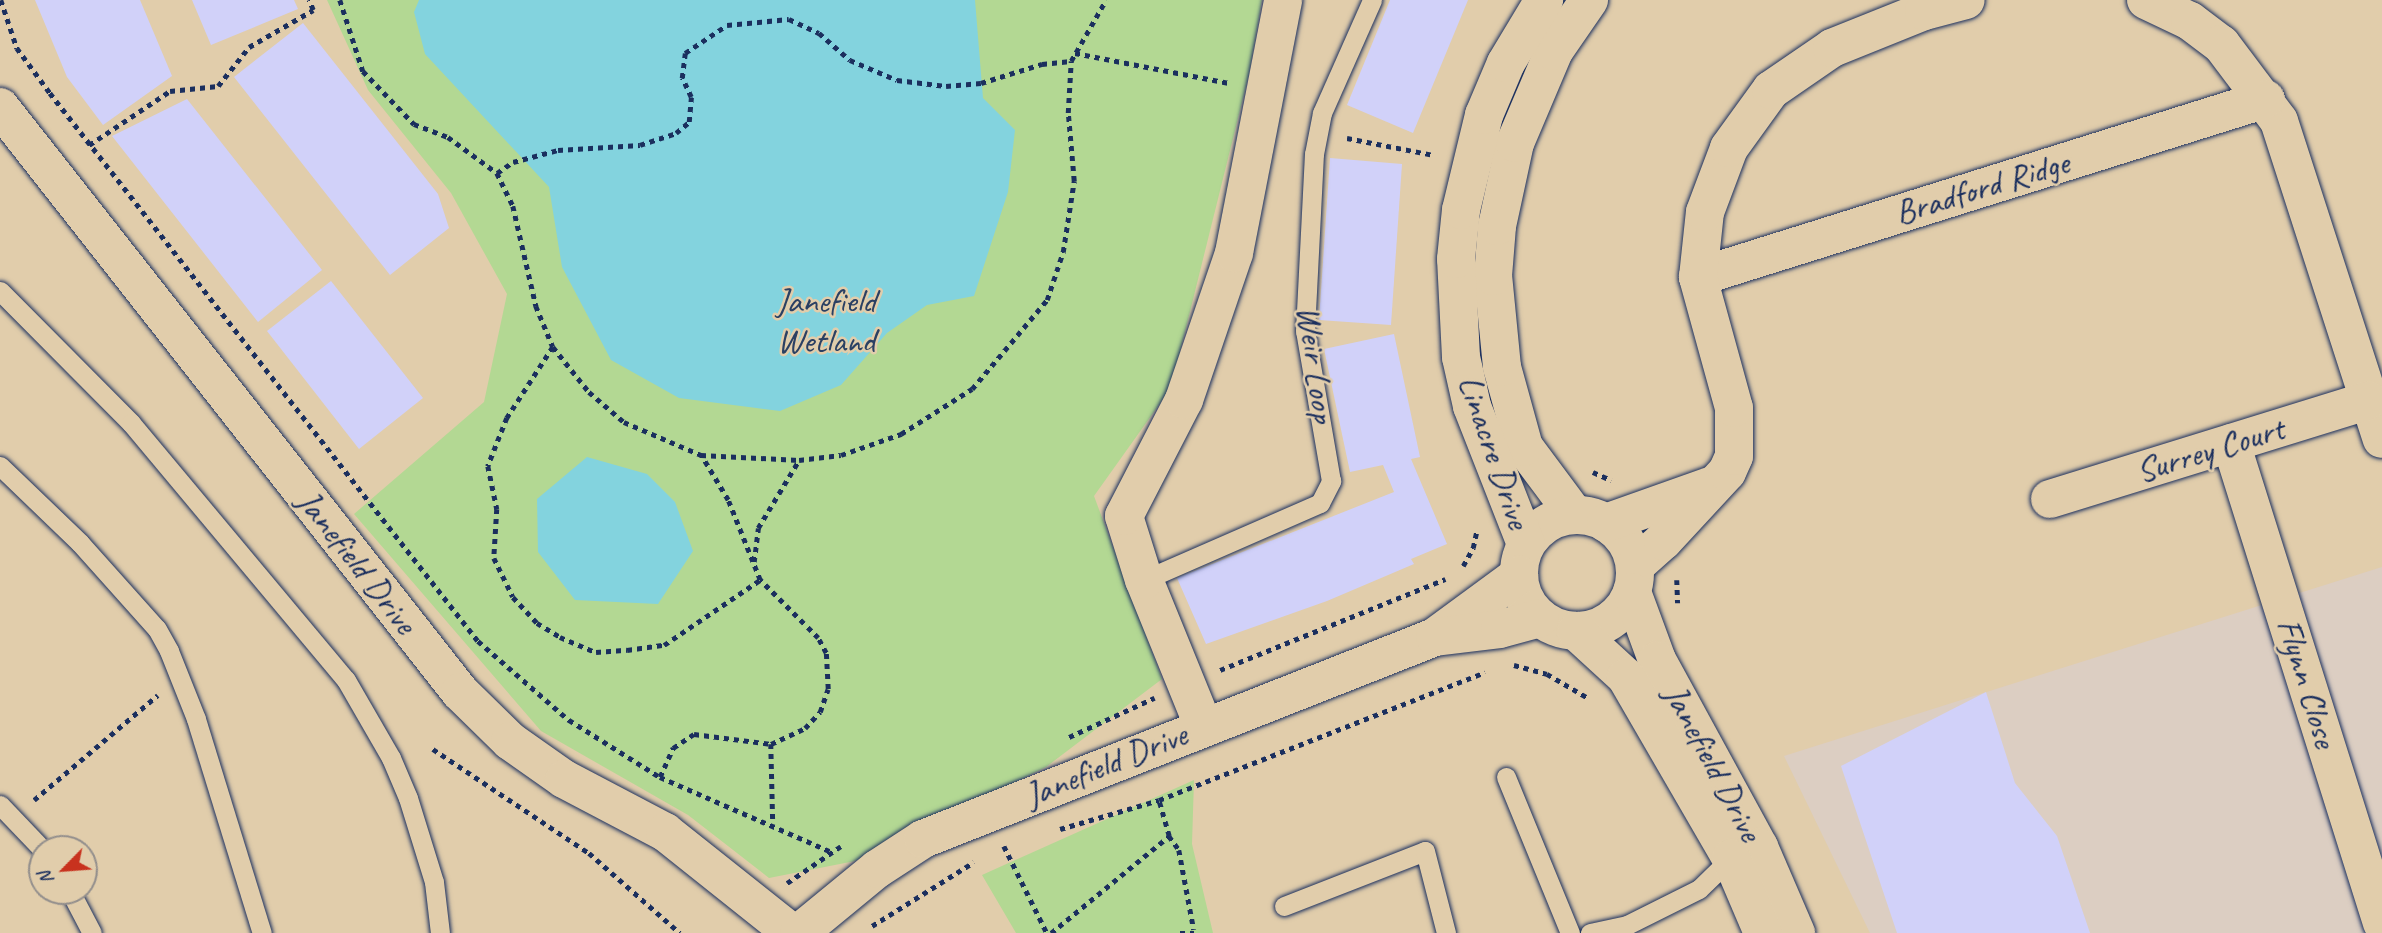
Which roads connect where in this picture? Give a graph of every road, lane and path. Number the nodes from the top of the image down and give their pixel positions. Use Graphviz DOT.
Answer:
graph roads {
  1 [pos="1,0"];
  2 [pos="309,0"];
  3 [pos="340,0"];
  4 [pos="1106,0"];
  5 [pos="1283,0"];
  6 [pos="1372,0"];
  7 [pos="1544,0"];
  8 [pos="1589,0"];
  9 [pos="1966,0"];
  10 [pos="2146,0"];
  11 [pos="1075,53"];
  12 [pos="1071,61"];
  13 [pos="1265,90"];
  14 [pos="2266,99"];
  15 [pos="5,126"];
  16 [pos="89,145"];
  17 [pos="497,173"];
  18 [pos="1698,277"];
  19 [pos="0,291"];
  20 [pos="553,347"];
  21 [pos="2370,400"];
  22 [pos="2382,439"];
  23 [pos="2231,443"];
  24 [pos="701,455"];
  25 [pos="799,460"];
  26 [pos="0,466"];
  27 [pos="1715,484"];
  28 [pos="2050,499"];
  29 [pos="1590,518"];
  30 [pos="1522,560"];
  31 [pos="754,563"];
  32 [pos="1633,579"];
  33 [pos="760,580"];
  34 [pos="1144,580"];
  35 [pos="1540,618"];
  36 [pos="1576,631"];
  37 [pos="1434,637"];
  38 [pos="1502,667"];
  39 [pos="1491,670"];
  40 [pos="183,681"];
  41 [pos="1591,700"];
  42 [pos="1203,725"];
  43 [pos="771,744"];
  44 [pos="433,749"];
  45 [pos="660,777"];
  46 [pos="1506,777"];
  47 [pos="1159,800"];
  48 [pos="7,812"];
  49 [pos="774,824"];
  50 [pos="1056,830"];
  51 [pos="29,835"];
  52 [pos="1169,836"];
  53 [pos="1017,841"];
  54 [pos="1004,845"];
  55 [pos="831,852"];
  56 [pos="993,852"];
  57 [pos="981,858"];
  58 [pos="1731,858"];
  59 [pos="77,905"];
  60 [pos="1284,906"];
  61 [pos="2382,923"];
  62 [pos="1194,931"];
  63 [pos="92,933"];
  64 [pos="262,933"];
  65 [pos="440,933"];
  66 [pos="680,933"];
  67 [pos="792,933"];
  68 [pos="799,933"];
  69 [pos="863,933"];
  70 [pos="1049,933"];
  71 [pos="1180,933"];
  72 [pos="1446,933"];
  73 [pos="1570,933"];
  74 [pos="1590,933"];
  75 [pos="1763,933"];
  76 [pos="1796,933"];
  1 -- 16 [label="path"];
  2 -- 16 [label="path"];
  3 -- 17 [label="path"];
  4 -- 11 [label="path"];
  5 -- 13 [label="street"];
  6 -- 34 [label="lane, Weir Loop"];
  7 -- 30 [label="street, Linacre Drive"];
  8 -- 29 [label="street, Linacre Drive"];
  9 -- 18 [label="street"];
  10 -- 14 [label="street"];
  11 -- 12 [label="path"];
  11 -- 13 [label="path"];
  12 -- 17 [label="path"];
  12 -- 25 [label="path"];
  13 -- 34 [label="street"];
  14 -- 18 [label="street, Bradford Ridge"];
  14 -- 21 [label="street"];
  15 -- 67 [label="street, Janefield Drive"];
  16 -- 45 [label="path"];
  17 -- 20 [label="path"];
  18 -- 27 [label="street"];
  19 -- 65 [label="lane"];
  20 -- 24 [label="path"];
  20 -- 33 [label="path"];
  21 -- 22 [label="street"];
  21 -- 23 [label="street, Surrey Court"];
  23 -- 28 [label="street, Surrey Court"];
  23 -- 61 [label="street, Flynn Close"];
  24 -- 25 [label="path"];
  24 -- 31 [label="path"];
  25 -- 31 [label="path"];
  26 -- 40 [label="lane"];
  27 -- 29 [label="street"];
  27 -- 32 [label="street"];
  29 -- 30 [label="street"];
  29 -- 32 [label="street"];
  30 -- 35 [label="street"];
  30 -- 37 [label="street, Janefield Drive"];
  31 -- 33 [label="path"];
  32 -- 36 [label="street"];
  32 -- 76 [label="street, Janefield Drive"];
  33 -- 43 [label="path"];
  34 -- 42 [label="street"];
  35 -- 36 [label="street"];
  35 -- 37 [label="street, Janefield Drive"];
  36 -- 58 [label="street, Janefield Drive"];
  37 -- 42 [label="street, Janefield Drive"];
  38 -- 41 [label="path"];
  39 -- 47 [label="path"];
  40 -- 48 [label="path"];
  40 -- 64 [label="lane"];
  42 -- 68 [label="street, Janefield Drive"];
  43 -- 45 [label="path"];
  43 -- 49 [label="path"];
  44 -- 66 [label="path"];
  45 -- 49 [label="path"];
  46 -- 73 [label="lane"];
  47 -- 50 [label="path"];
  47 -- 52 [label="path"];
  48 -- 51 [label="lane"];
  49 -- 55 [label="path"];
  52 -- 62 [label="path"];
  52 -- 70 [label="path"];
  53 -- 54 [label="path"];
  54 -- 56 [label="path"];
  54 -- 70 [label="path"];
  57 -- 69 [label="path"];
  58 -- 74 [label="lane"];
  58 -- 75 [label="street, Janefield Drive"];
  59 -- 63 [label="lane"];
  60 -- 72 [label="lane"];
  62 -- 71 [label="path"];
}
